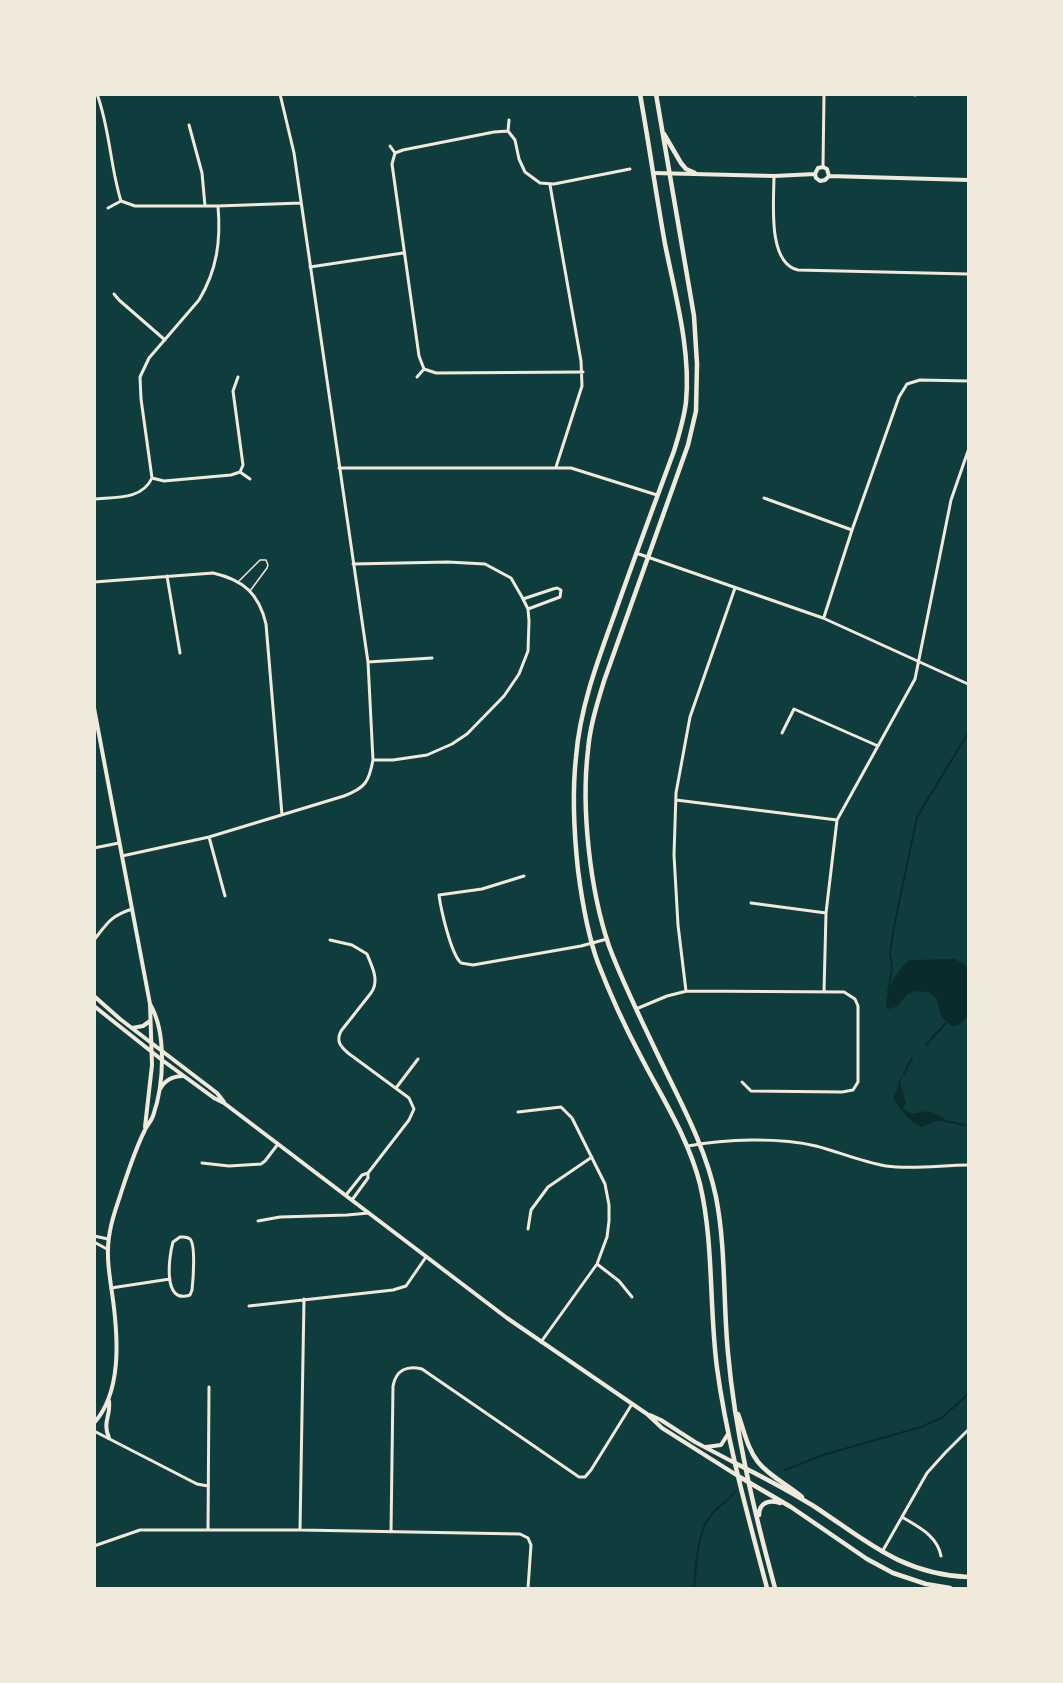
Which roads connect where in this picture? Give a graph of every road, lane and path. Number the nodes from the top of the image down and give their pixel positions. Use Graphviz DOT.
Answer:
graph roads {
  1 [pos="97,94"];
  2 [pos="280,94"];
  3 [pos="640,94"];
  4 [pos="656,94"];
  5 [pos="824,94"];
  6 [pos="509,120"];
  7 [pos="189,125"];
  8 [pos="508,131"];
  9 [pos="662,132"];
  10 [pos="390,146"];
  11 [pos="395,153"];
  12 [pos="823,167"];
  13 [pos="630,169"];
  14 [pos="654,173"];
  15 [pos="669,173"];
  16 [pos="695,173"];
  17 [pos="815,174"];
  18 [pos="774,176"];
  19 [pos="829,176"];
  20 [pos="969,180"];
  21 [pos="550,185"];
  22 [pos="121,201"];
  23 [pos="302,203"];
  24 [pos="205,206"];
  25 [pos="218,206"];
  26 [pos="108,208"];
  27 [pos="404,253"];
  28 [pos="310,267"];
  29 [pos="969,274"];
  30 [pos="114,294"];
  31 [pos="165,340"];
  32 [pos="424,369"];
  33 [pos="583,372"];
  34 [pos="238,377"];
  35 [pos="417,377"];
  36 [pos="969,381"];
  37 [pos="969,452"];
  38 [pos="556,467"];
  39 [pos="339,468"];
  40 [pos="240,472"];
  41 [pos="152,478"];
  42 [pos="250,479"];
  43 [pos="658,495"];
  44 [pos="764,498"];
  45 [pos="94,499"];
  46 [pos="852,530"];
  47 [pos="636,553"];
  48 [pos="648,558"];
  49 [pos="353,564"];
  50 [pos="167,576"];
  51 [pos="94,582"];
  52 [pos="239,582"];
  53 [pos="735,588"];
  54 [pos="250,591"];
  55 [pos="523,599"];
  56 [pos="528,609"];
  57 [pos="823,618"];
  58 [pos="180,653"];
  59 [pos="432,658"];
  60 [pos="919,661"];
  61 [pos="368,662"];
  62 [pos="969,684"];
  63 [pos="94,708"];
  64 [pos="782,733"];
  65 [pos="878,746"];
  66 [pos="373,760"];
  67 [pos="676,800"];
  68 [pos="282,815"];
  69 [pos="837,820"];
  70 [pos="209,837"];
  71 [pos="120,843"];
  72 [pos="94,848"];
  73 [pos="122,856"];
  74 [pos="524,876"];
  75 [pos="225,896"];
  76 [pos="751,903"];
  77 [pos="132,909"];
  78 [pos="826,913"];
  79 [pos="607,939"];
  80 [pos="94,940"];
  81 [pos="330,940"];
  82 [pos="591,944"];
  83 [pos="687,992"];
  84 [pos="824,992"];
  85 [pos="94,996"];
  86 [pos="150,1004"];
  87 [pos="94,1006"];
  88 [pos="636,1009"];
  89 [pos="150,1020"];
  90 [pos="132,1028"];
  91 [pos="152,1044"];
  92 [pos="162,1051"];
  93 [pos="152,1052"];
  94 [pos="418,1059"];
  95 [pos="162,1060"];
  96 [pos="184,1077"];
  97 [pos="742,1082"];
  98 [pos="396,1088"];
  99 [pos="159,1091"];
  100 [pos="224,1103"];
  101 [pos="518,1112"];
  102 [pos="145,1129"];
  103 [pos="278,1144"];
  104 [pos="700,1144"];
  105 [pos="688,1146"];
  106 [pos="592,1156"];
  107 [pos="202,1163"];
  108 [pos="969,1165"];
  109 [pos="368,1173"];
  110 [pos="346,1195"];
  111 [pos="352,1200"];
  112 [pos="369,1213"];
  113 [pos="258,1221"];
  114 [pos="528,1229"];
  115 [pos="94,1236"];
  116 [pos="108,1239"];
  117 [pos="94,1242"];
  118 [pos="107,1249"];
  119 [pos="426,1257"];
  120 [pos="597,1264"];
  121 [pos="170,1279"];
  122 [pos="111,1288"];
  123 [pos="632,1298"];
  124 [pos="304,1299"];
  125 [pos="249,1306"];
  126 [pos="541,1342"];
  127 [pos="209,1387"];
  128 [pos="109,1400"];
  129 [pos="734,1403"];
  130 [pos="632,1404"];
  131 [pos="647,1414"];
  132 [pos="94,1423"];
  133 [pos="969,1430"];
  134 [pos="94,1431"];
  135 [pos="729,1432"];
  136 [pos="109,1438"];
  137 [pos="705,1448"];
  138 [pos="735,1463"];
  139 [pos="746,1469"];
  140 [pos="738,1476"];
  141 [pos="749,1482"];
  142 [pos="208,1486"];
  143 [pos="812,1506"];
  144 [pos="791,1507"];
  145 [pos="902,1517"];
  146 [pos="208,1530"];
  147 [pos="300,1530"];
  148 [pos="391,1532"];
  149 [pos="761,1533"];
  150 [pos="94,1546"];
  151 [pos="882,1552"];
  152 [pos="941,1556"];
  153 [pos="969,1577"];
  154 [pos="528,1588"];
  155 [pos="767,1588"];
  156 [pos="775,1588"];
  157 [pos="950,1588"];
  1 -- 22 [label="street"];
  2 -- 23 [label="street"];
  3 -- 14 [label="main road"];
  4 -- 9 [label="main road"];
  5 -- 12 [label="street"];
  6 -- 8 [label="street"];
  7 -- 24 [label="street"];
  8 -- 11 [label="street"];
  8 -- 21 [label="street"];
  9 -- 15 [label="main road"];
  9 -- 16 [label="main road"];
  10 -- 11 [label="street"];
  11 -- 27 [label="street"];
  12 -- 17 [label="street"];
  12 -- 19 [label="street"];
  13 -- 21 [label="street"];
  14 -- 15 [label="street"];
  14 -- 43 [label="main road"];
  15 -- 16 [label="street"];
  15 -- 48 [label="main road"];
  16 -- 18 [label="street"];
  17 -- 18 [label="street"];
  17 -- 19 [label="street"];
  18 -- 29 [label="street"];
  19 -- 20 [label="street"];
  21 -- 33 [label="street"];
  22 -- 24 [label="street"];
  22 -- 26 [label="street"];
  23 -- 25 [label="street"];
  23 -- 28 [label="street"];
  24 -- 25 [label="street"];
  25 -- 31 [label="street"];
  27 -- 28 [label="street"];
  27 -- 32 [label="street"];
  28 -- 39 [label="street"];
  30 -- 31 [label="street"];
  31 -- 41 [label="street"];
  32 -- 33 [label="street"];
  32 -- 35 [label="street"];
  33 -- 38 [label="street"];
  34 -- 40 [label="street"];
  36 -- 46 [label="street"];
  37 -- 60 [label="street"];
  38 -- 39 [label="street"];
  38 -- 43 [label="street"];
  39 -- 49 [label="street"];
  40 -- 41 [label="street"];
  40 -- 42 [label="street"];
  41 -- 45 [label="street"];
  43 -- 47 [label="main road"];
  44 -- 46 [label="street"];
  46 -- 57 [label="street"];
  47 -- 48 [label="street"];
  47 -- 82 [label="main road"];
  48 -- 53 [label="street"];
  48 -- 79 [label="main road"];
  49 -- 55 [label="street"];
  49 -- 61 [label="street"];
  50 -- 51 [label="street"];
  50 -- 52 [label="street"];
  50 -- 58 [label="street"];
  52 -- 54 [label="street"];
  52 -- 54 [label="lane"];
  53 -- 57 [label="street"];
  53 -- 67 [label="street"];
  54 -- 68 [label="street"];
  55 -- 56 [label="street"];
  55 -- 56 [label="street"];
  56 -- 66 [label="street"];
  57 -- 60 [label="street"];
  59 -- 61 [label="street"];
  60 -- 62 [label="street"];
  60 -- 65 [label="street"];
  61 -- 66 [label="street"];
  63 -- 71 [label="street"];
  64 -- 65 [label="street"];
  65 -- 69 [label="street"];
  66 -- 68 [label="street"];
  67 -- 69 [label="street"];
  67 -- 83 [label="street"];
  68 -- 70 [label="street"];
  69 -- 78 [label="street"];
  70 -- 73 [label="street"];
  70 -- 75 [label="street"];
  71 -- 72 [label="street"];
  71 -- 73 [label="street"];
  73 -- 77 [label="street"];
  74 -- 82 [label="street"];
  76 -- 78 [label="street"];
  77 -- 80 [label="street"];
  77 -- 86 [label="street"];
  78 -- 84 [label="street"];
  79 -- 82 [label="street"];
  79 -- 88 [label="main road"];
  81 -- 98 [label="street"];
  82 -- 105 [label="main road"];
  83 -- 84 [label="street"];
  83 -- 88 [label="street"];
  84 -- 97 [label="street"];
  85 -- 90 [label="street"];
  86 -- 89 [label="street"];
  86 -- 92 [label="street"];
  87 -- 93 [label="street"];
  88 -- 104 [label="main road"];
  89 -- 90 [label="street"];
  89 -- 91 [label="street"];
  90 -- 91 [label="street"];
  91 -- 92 [label="street"];
  91 -- 93 [label="street"];
  92 -- 95 [label="street"];
  92 -- 100 [label="street"];
  93 -- 95 [label="street"];
  93 -- 102 [label="street"];
  94 -- 98 [label="street"];
  95 -- 96 [label="street"];
  95 -- 99 [label="street"];
  96 -- 99 [label="street"];
  96 -- 100 [label="street"];
  98 -- 109 [label="street"];
  99 -- 102 [label="street"];
  100 -- 103 [label="street"];
  101 -- 106 [label="street"];
  102 -- 116 [label="street"];
  103 -- 107 [label="street"];
  103 -- 110 [label="street"];
  104 -- 105 [label="street"];
  104 -- 108 [label="street"];
  104 -- 129 [label="main road"];
  105 -- 135 [label="main road"];
  106 -- 114 [label="street"];
  106 -- 120 [label="street"];
  109 -- 110 [label="street"];
  109 -- 111 [label="street"];
  110 -- 111 [label="street"];
  111 -- 112 [label="street"];
  112 -- 113 [label="street"];
  112 -- 119 [label="street"];
  115 -- 116 [label="street"];
  116 -- 118 [label="street"];
  117 -- 118 [label="street"];
  118 -- 122 [label="street"];
  119 -- 124 [label="street"];
  119 -- 126 [label="street"];
  120 -- 123 [label="street"];
  120 -- 126 [label="street"];
  121 -- 121 [label="street"];
  121 -- 122 [label="street"];
  122 -- 128 [label="street"];
  124 -- 125 [label="street"];
  124 -- 147 [label="street"];
  126 -- 130 [label="street"];
  127 -- 142 [label="street"];
  128 -- 132 [label="street"];
  128 -- 136 [label="street"];
  129 -- 139 [label="main road"];
  129 -- 143 [label="main road"];
  130 -- 131 [label="street"];
  130 -- 148 [label="street"];
  131 -- 137 [label="street"];
  131 -- 140 [label="street"];
  133 -- 145 [label="street"];
  134 -- 136 [label="street"];
  135 -- 137 [label="street"];
  135 -- 138 [label="main road"];
  136 -- 142 [label="street"];
  137 -- 138 [label="street"];
  138 -- 139 [label="main road"];
  138 -- 140 [label="main road"];
  139 -- 141 [label="main road"];
  139 -- 143 [label="main road"];
  140 -- 141 [label="main road"];
  140 -- 155 [label="main road"];
  141 -- 144 [label="main road"];
  141 -- 149 [label="main road"];
  142 -- 146 [label="street"];
  143 -- 151 [label="main road"];
  144 -- 149 [label="main road"];
  144 -- 157 [label="main road"];
  145 -- 151 [label="street"];
  145 -- 152 [label="street"];
  146 -- 147 [label="street"];
  146 -- 150 [label="street"];
  147 -- 148 [label="street"];
  148 -- 154 [label="street"];
  149 -- 156 [label="main road"];
  151 -- 153 [label="main road"];
}
